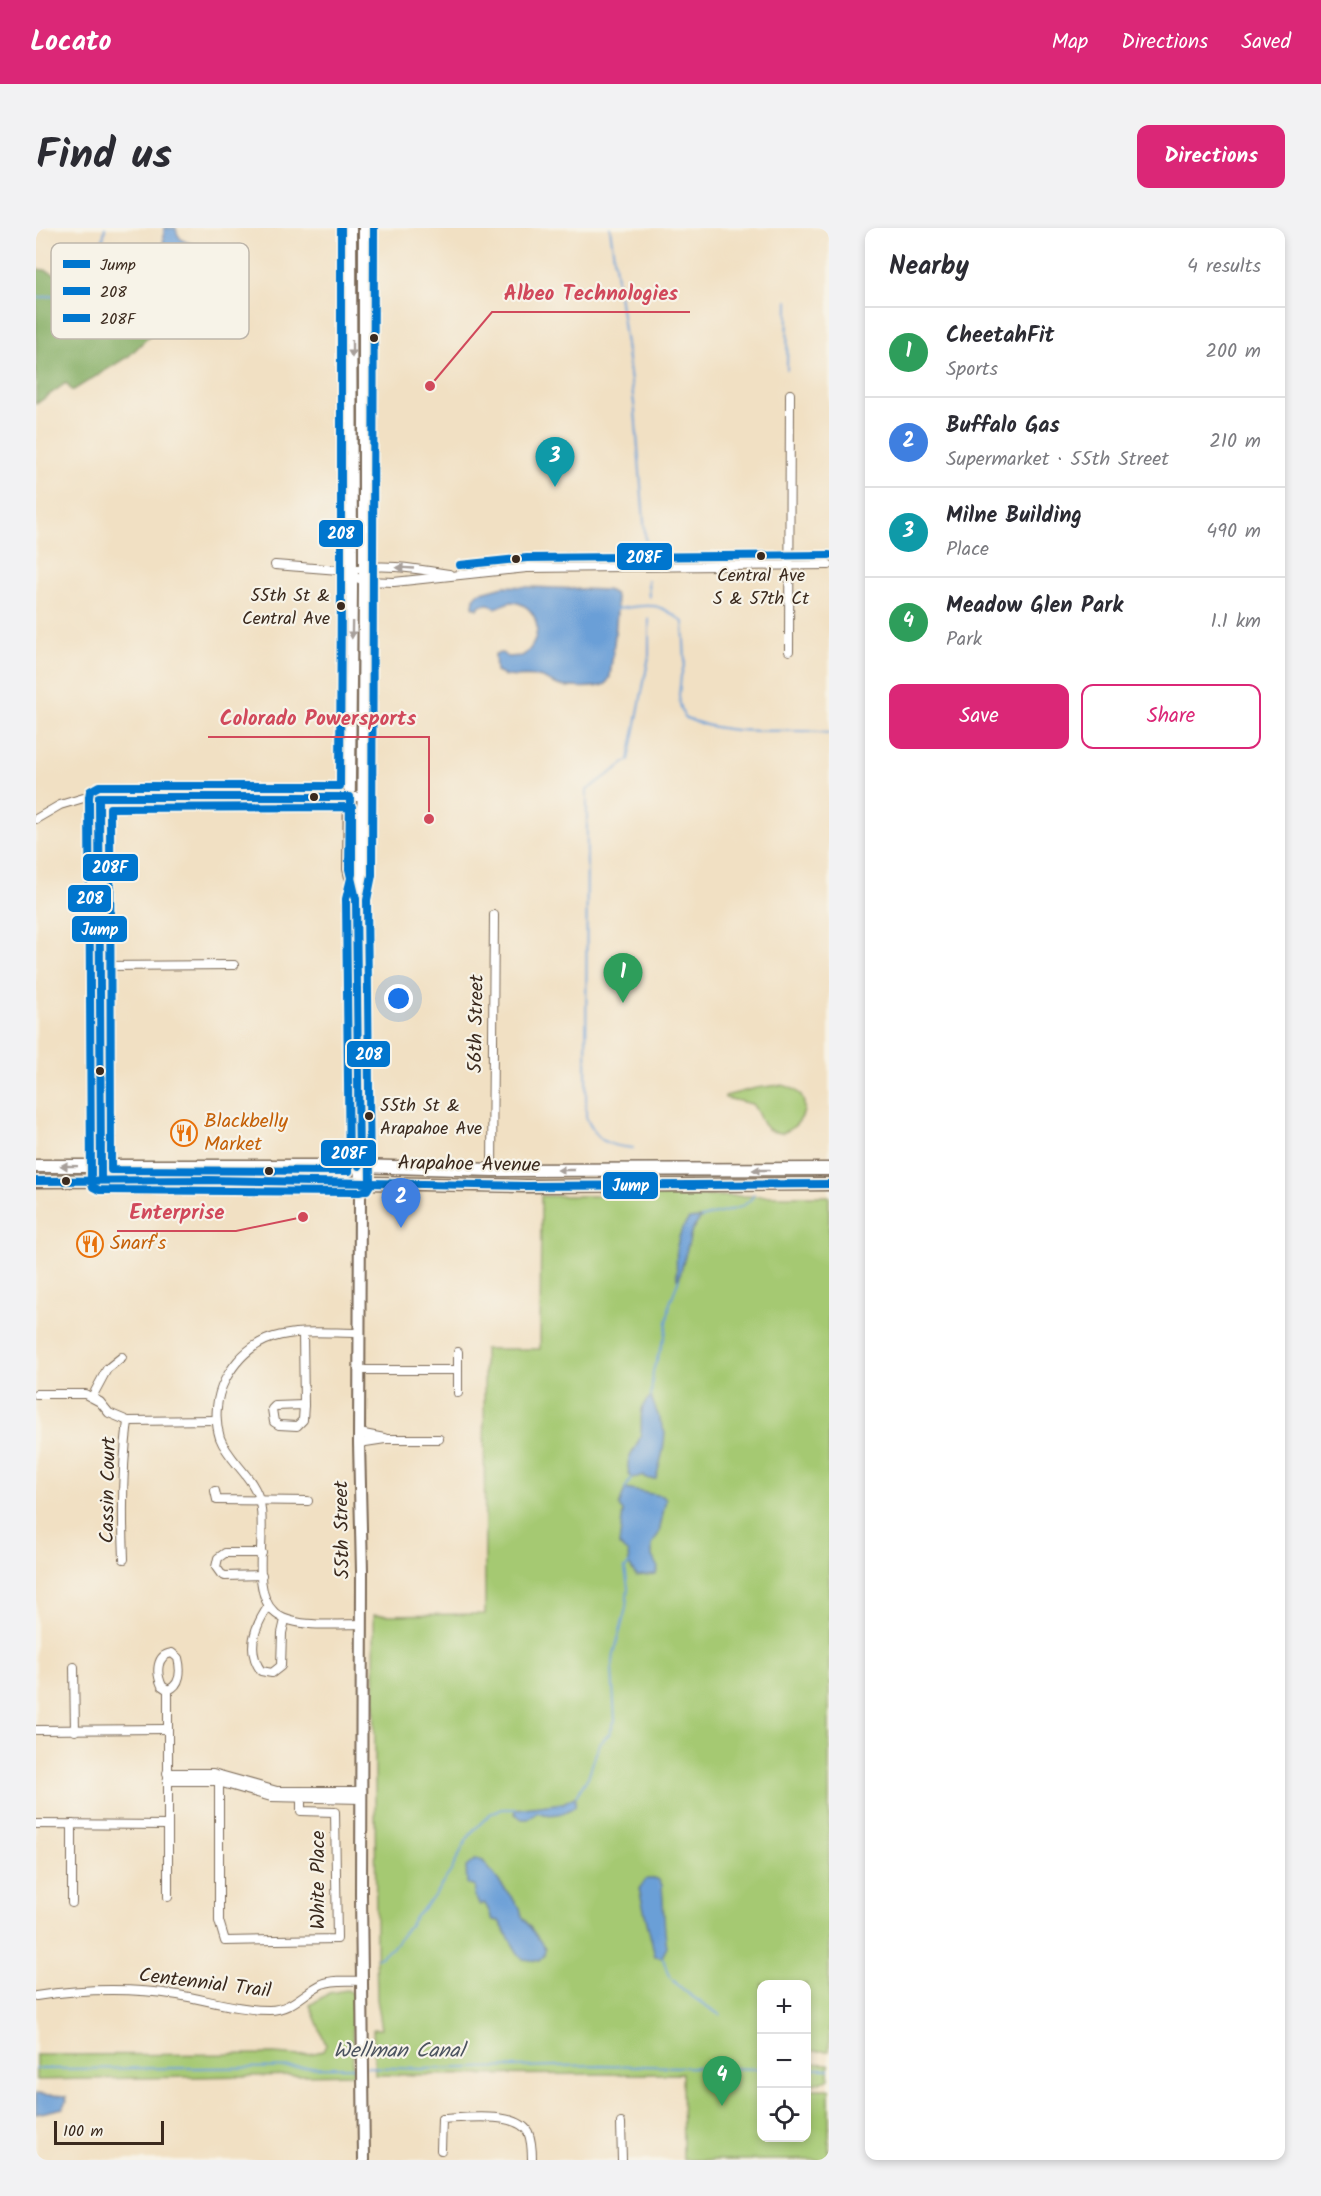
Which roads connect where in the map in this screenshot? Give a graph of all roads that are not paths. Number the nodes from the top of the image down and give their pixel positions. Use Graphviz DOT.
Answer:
graph roads {
  1 [pos="351,228"];
  2 [pos="364,228"];
  3 [pos="790,394"];
  4 [pos="275,565"];
  5 [pos="829,565"];
  6 [pos="789,566"];
  7 [pos="364,568"];
  8 [pos="352,571"];
  9 [pos="457,575"];
  10 [pos="364,581"];
  11 [pos="789,651"];
  12 [pos="99,797"];
  13 [pos="350,797"];
  14 [pos="362,797"];
  15 [pos="36,819"];
  16 [pos="356,899"];
  17 [pos="494,915"];
  18 [pos="234,965"];
  19 [pos="100,966"];
  20 [pos="36,1166"];
  21 [pos="101,1166"];
  22 [pos="359,1166"];
  23 [pos="829,1169"];
  24 [pos="492,1170"];
  25 [pos="101,1180"];
  26 [pos="36,1181"];
  27 [pos="360,1182"];
  28 [pos="829,1184"];
  29 [pos="303,1333"];
  30 [pos="360,1333"];
  31 [pos="458,1352"];
  32 [pos="122,1357"];
  33 [pos="360,1370"];
  34 [pos="458,1370"];
  35 [pos="458,1392"];
  36 [pos="36,1394"];
  37 [pos="92,1397"];
  38 [pos="304,1405"];
  39 [pos="216,1420"];
  40 [pos="128,1421"];
  41 [pos="359,1438"];
  42 [pos="440,1439"];
  43 [pos="215,1491"];
  44 [pos="260,1501"];
  45 [pos="308,1501"];
  46 [pos="262,1553"];
  47 [pos="124,1559"];
  48 [pos="262,1575"];
  49 [pos="268,1607"];
  50 [pos="285,1620"];
  51 [pos="362,1624"];
  52 [pos="74,1667"];
  53 [pos="168,1690"];
  54 [pos="167,1729"];
  55 [pos="36,1731"];
  56 [pos="75,1731"];
  57 [pos="167,1777"];
  58 [pos="219,1778"];
  59 [pos="301,1795"];
  60 [pos="362,1795"];
  61 [pos="36,1824"];
  62 [pos="72,1824"];
  63 [pos="167,1825"];
  64 [pos="168,1897"];
  65 [pos="72,1903"];
  66 [pos="363,1982"];
  67 [pos="36,1996"];
  68 [pos="621,2123"];
  69 [pos="441,2150"];
  70 [pos="364,2160"];
  71 [pos="532,2160"];
  72 [pos="622,2160"];
  1 -- 8 [label="main road, 55th Street, one-way"];
  2 -- 7 [label="main road, 55th Street"];
  3 -- 6 [label="street"];
  4 -- 8 [label="street"];
  5 -- 6 [label="street"];
  6 -- 9 [label="street"];
  6 -- 11 [label="street"];
  7 -- 8 [label="street"];
  9 -- 7 [label="street, one-way"];
  7 -- 10 [label="main road, 55th Street"];
  8 -- 10 [label="street"];
  8 -- 13 [label="main road, 55th Street, one-way"];
  9 -- 10 [label="street"];
  10 -- 14 [label="main road, 55th Street"];
  12 -- 13 [label="street"];
  12 -- 15 [label="street"];
  12 -- 19 [label="street"];
  13 -- 14 [label="street"];
  13 -- 16 [label="main road, 55th Street"];
  14 -- 16 [label="main road, 55th Street"];
  16 -- 22 [label="main road, 55th Street"];
  17 -- 24 [label="street, 56th Street"];
  18 -- 19 [label="street"];
  19 -- 21 [label="street"];
  21 -- 20 [label="main road, Arapahoe Avenue, one-way"];
  21 -- 22 [label="main road, Arapahoe Avenue"];
  21 -- 25 [label="street"];
  22 -- 24 [label="main road, Arapahoe Avenue"];
  22 -- 27 [label="main road, 55th Street"];
  23 -- 24 [label="main road, Arapahoe Avenue, one-way"];
  25 -- 26 [label="main road, Arapahoe Avenue"];
  25 -- 27 [label="main road, Arapahoe Avenue"];
  27 -- 28 [label="main road, Arapahoe Avenue"];
  27 -- 30 [label="main road, 55th Street"];
  29 -- 30 [label="street"];
  29 -- 38 [label="street"];
  29 -- 39 [label="street"];
  30 -- 33 [label="main road, 55th Street"];
  31 -- 34 [label="street"];
  32 -- 37 [label="street"];
  33 -- 34 [label="street"];
  33 -- 41 [label="main road, 55th Street"];
  34 -- 35 [label="street"];
  36 -- 37 [label="street"];
  37 -- 40 [label="street"];
  38 -- 38 [label="street"];
  39 -- 40 [label="street"];
  39 -- 44 [label="street"];
  40 -- 47 [label="street, Cassin Court"];
  41 -- 42 [label="street"];
  41 -- 51 [label="main road, 55th Street"];
  43 -- 44 [label="street"];
  44 -- 45 [label="street"];
  44 -- 46 [label="street"];
  46 -- 48 [label="street"];
  46 -- 48 [label="street"];
  48 -- 49 [label="street"];
  49 -- 50 [label="street"];
  49 -- 50 [label="street"];
  50 -- 51 [label="street"];
  51 -- 60 [label="main road, 55th Street"];
  52 -- 56 [label="street"];
  53 -- 53 [label="street"];
  53 -- 54 [label="street"];
  54 -- 56 [label="street"];
  54 -- 57 [label="street"];
  55 -- 56 [label="street"];
  57 -- 58 [label="street"];
  57 -- 63 [label="street"];
  58 -- 59 [label="street"];
  58 -- 59 [label="street, White Place"];
  59 -- 60 [label="street"];
  60 -- 66 [label="main road, 55th Street"];
  61 -- 62 [label="street"];
  62 -- 63 [label="street"];
  62 -- 65 [label="street"];
  63 -- 64 [label="street"];
  66 -- 67 [label="street, Centennial Trail"];
  66 -- 70 [label="main road, 55th Street"];
  68 -- 72 [label="street"];
  69 -- 71 [label="street"];
}
